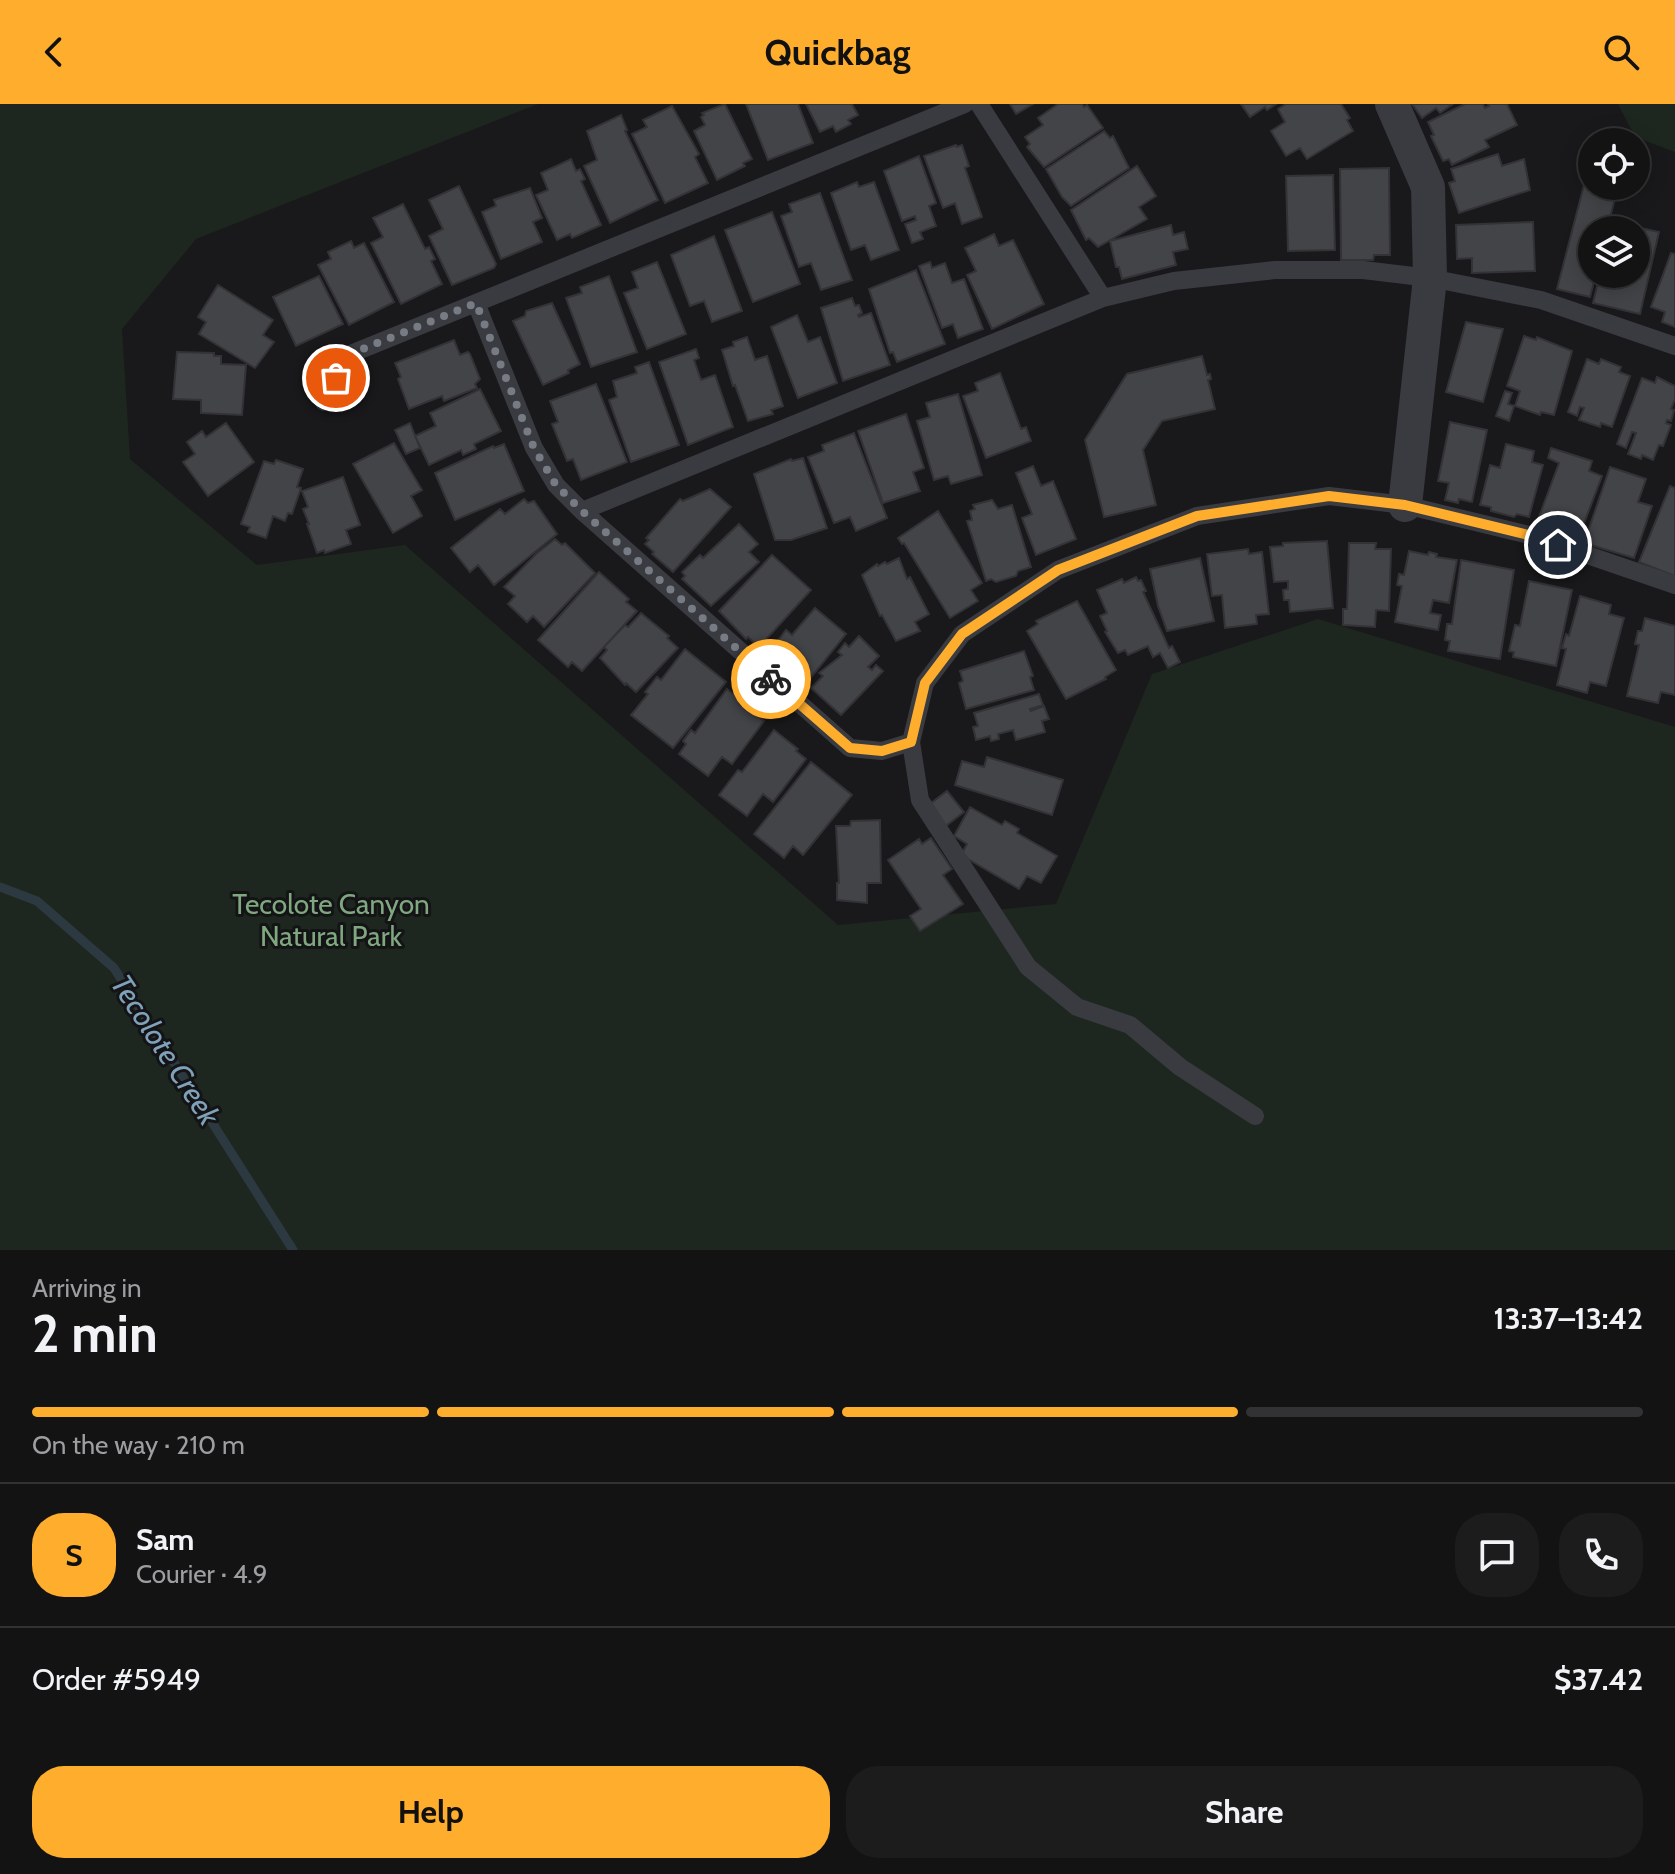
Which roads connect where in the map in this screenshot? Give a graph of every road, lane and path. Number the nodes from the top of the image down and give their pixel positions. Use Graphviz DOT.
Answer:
graph roads {
  1 [pos="965,104"];
  2 [pos="979,104"];
  3 [pos="1392,104"];
  4 [pos="1430,278"];
  5 [pos="1103,298"];
  6 [pos="476,303"];
  7 [pos="1675,346"];
  8 [pos="324,402"];
  9 [pos="1405,505"];
  10 [pos="582,511"];
  11 [pos="1675,585"];
  12 [pos="911,742"];
  13 [pos="1255,1116"];
  1 -- 6 [label="lane"];
  2 -- 5 [label="lane"];
  3 -- 4 [label="street"];
  4 -- 5 [label="lane"];
  4 -- 7 [label="lane"];
  4 -- 9 [label="street"];
  5 -- 10 [label="lane"];
  6 -- 8 [label="lane"];
  6 -- 10 [label="lane"];
  9 -- 11 [label="lane"];
  9 -- 12 [label="lane"];
  10 -- 12 [label="lane"];
  12 -- 13 [label="lane"];
}
